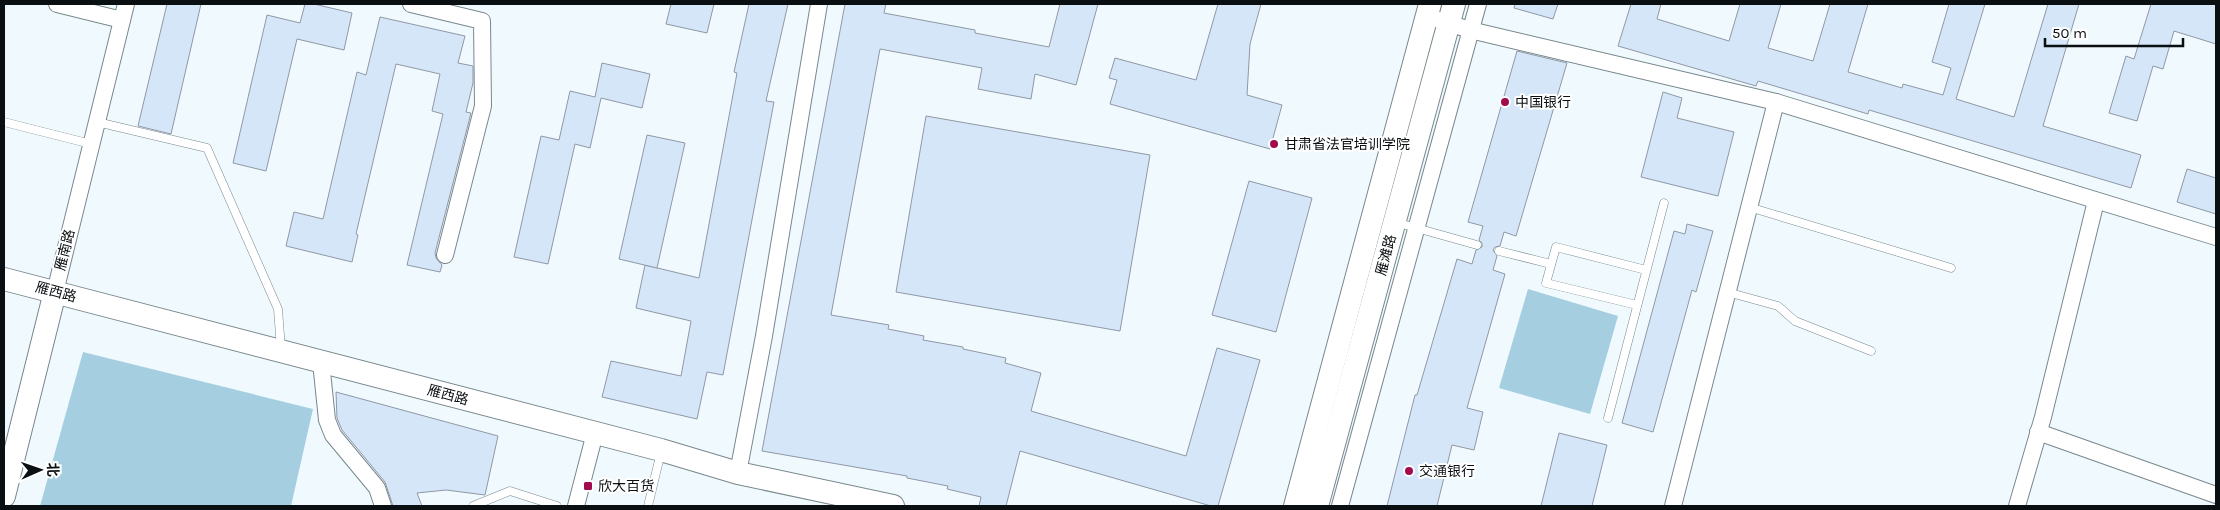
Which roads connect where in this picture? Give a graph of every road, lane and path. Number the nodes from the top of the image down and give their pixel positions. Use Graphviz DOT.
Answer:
graph roads {
  1 [pos="57,4"];
  2 [pos="126,4"];
  3 [pos="411,4"];
  4 [pos="819,4"];
  5 [pos="1478,4"];
  6 [pos="1429,10"];
  7 [pos="1451,13"];
  8 [pos="122,20"];
  9 [pos="1470,30"];
  10 [pos="1776,102"];
  11 [pos="4,122"];
  12 [pos="97,122"];
  13 [pos="91,144"];
  14 [pos="2096,201"];
  15 [pos="1664,203"];
  16 [pos="1749,207"];
  17 [pos="1385,219"];
  18 [pos="1418,228"];
  19 [pos="2216,237"];
  20 [pos="1477,245"];
  21 [pos="1499,252"];
  22 [pos="445,255"];
  23 [pos="1551,264"];
  24 [pos="1951,268"];
  25 [pos="1646,270"];
  26 [pos="4,279"];
  27 [pos="55,292"];
  28 [pos="1727,292"];
  29 [pos="1637,305"];
  30 [pos="281,351"];
  31 [pos="1871,351"];
  32 [pos="321,362"];
  33 [pos="1608,418"];
  34 [pos="2038,432"];
  35 [pos="595,433"];
  36 [pos="661,450"];
  37 [pos="738,474"];
  38 [pos="2216,495"];
  39 [pos="4,496"];
  40 [pos="384,506"];
  41 [pos="473,506"];
  42 [pos="557,506"];
  43 [pos="576,506"];
  44 [pos="648,506"];
  45 [pos="893,506"];
  46 [pos="1295,506"];
  47 [pos="1317,506"];
  48 [pos="1340,506"];
  49 [pos="1673,506"];
  50 [pos="2017,506"];
  1 -- 8 [label="street"];
  2 -- 8 [label="street, 雁南路"];
  3 -- 22 [label="street"];
  4 -- 37 [label="street"];
  5 -- 9 [label="street"];
  6 -- 7 [label="street"];
  6 -- 17 [label="main road, 雁滩路"];
  7 -- 9 [label="street"];
  7 -- 17 [label="main road, 雁滩路"];
  8 -- 12 [label="street, 雁南路"];
  9 -- 10 [label="street"];
  9 -- 18 [label="street"];
  10 -- 14 [label="street"];
  10 -- 16 [label="street"];
  11 -- 13 [label="lane"];
  12 -- 13 [label="street, 雁南路"];
  12 -- 30 [label="lane"];
  13 -- 27 [label="street, 雁南路"];
  14 -- 19 [label="street"];
  14 -- 34 [label="street"];
  15 -- 25 [label="lane"];
  16 -- 24 [label="lane"];
  16 -- 28 [label="street"];
  17 -- 18 [label="lane"];
  17 -- 46 [label="main road, 雁滩路"];
  17 -- 47 [label="main road, 雁滩路"];
  18 -- 20 [label="lane"];
  18 -- 48 [label="street"];
  21 -- 23 [label="lane"];
  23 -- 25 [label="lane"];
  23 -- 29 [label="lane"];
  25 -- 29 [label="lane"];
  26 -- 27 [label="main road, 雁西路"];
  27 -- 30 [label="main road, 雁西路"];
  27 -- 39 [label="main road, 雁南路"];
  28 -- 31 [label="lane"];
  28 -- 49 [label="street"];
  29 -- 33 [label="lane"];
  30 -- 32 [label="main road, 雁西路"];
  32 -- 35 [label="main road, 雁西路"];
  32 -- 40 [label="street"];
  34 -- 38 [label="street"];
  34 -- 50 [label="street"];
  35 -- 36 [label="main road, 雁西路"];
  35 -- 43 [label="street"];
  36 -- 37 [label="main road, 雁西路"];
  36 -- 44 [label="lane"];
  37 -- 45 [label="main road, 雁西路"];
  41 -- 42 [label="lane"];
}
